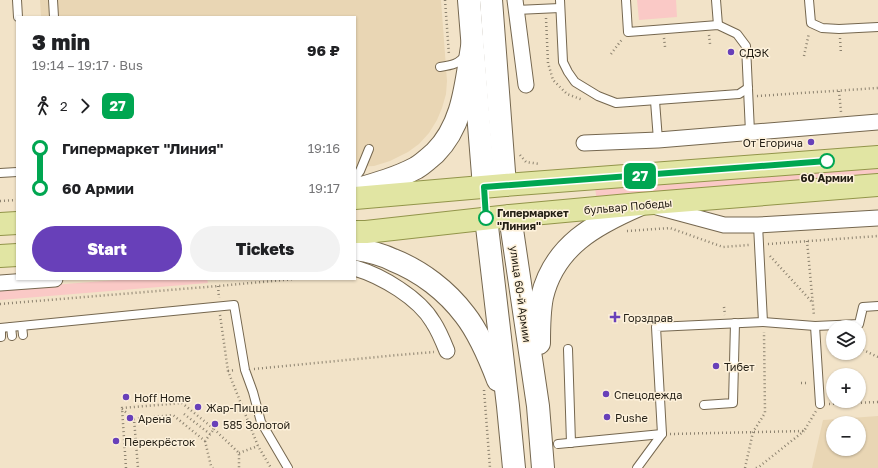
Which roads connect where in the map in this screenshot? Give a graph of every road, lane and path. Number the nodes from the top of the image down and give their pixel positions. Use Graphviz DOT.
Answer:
graph roads {
  1 [pos="17,0"];
  2 [pos="53,0"];
  3 [pos="445,0"];
  4 [pos="469,0"];
  5 [pos="491,0"];
  6 [pos="626,0"];
  7 [pos="716,0"];
  8 [pos="809,0"];
  9 [pos="560,4"];
  10 [pos="516,5"];
  11 [pos="545,9"];
  12 [pos="18,16"];
  13 [pos="54,16"];
  14 [pos="811,23"];
  15 [pos="718,25"];
  16 [pos="878,27"];
  17 [pos="839,29"];
  18 [pos="628,32"];
  19 [pos="472,41"];
  20 [pos="611,54"];
  21 [pos="841,54"];
  22 [pos="804,56"];
  23 [pos="451,66"];
  24 [pos="440,67"];
  25 [pos="526,85"];
  26 [pos="748,88"];
  27 [pos="878,88"];
  28 [pos="748,96"];
  29 [pos="585,101"];
  30 [pos="655,101"];
  31 [pos="878,122"];
  32 [pos="750,132"];
  33 [pos="658,140"];
  34 [pos="584,142"];
  35 [pos="370,150"];
  36 [pos="518,151"];
  37 [pos="878,157"];
  38 [pos="542,163"];
  39 [pos="16,172"];
  40 [pos="0,173"];
  41 [pos="356,177"];
  42 [pos="878,185"];
  43 [pos="494,186"];
  44 [pos="356,190"];
  45 [pos="356,198"];
  46 [pos="16,200"];
  47 [pos="0,201"];
  48 [pos="643,204"];
  49 [pos="510,216"];
  50 [pos="486,218"];
  51 [pos="878,218"];
  52 [pos="16,223"];
  53 [pos="0,224"];
  54 [pos="758,225"];
  55 [pos="356,232"];
  56 [pos="623,232"];
  57 [pos="878,236"];
  58 [pos="807,241"];
  59 [pos="759,245"];
  60 [pos="356,249"];
  61 [pos="16,255"];
  62 [pos="0,256"];
  63 [pos="356,268"];
  64 [pos="41,280"];
  65 [pos="285,280"];
  66 [pos="0,283"];
  67 [pos="813,302"];
  68 [pos="0,304"];
  69 [pos="878,306"];
  70 [pos="763,322"];
  71 [pos="735,323"];
  72 [pos="22,326"];
  73 [pos="815,326"];
  74 [pos="11,327"];
  75 [pos="1,331"];
  76 [pos="23,335"];
  77 [pos="12,336"];
  78 [pos="440,348"];
  79 [pos="568,349"];
  80 [pos="866,351"];
  81 [pos="878,357"];
  82 [pos="245,370"];
  83 [pos="228,371"];
  84 [pos="484,384"];
  85 [pos="878,402"];
  86 [pos="820,404"];
  87 [pos="704,405"];
  88 [pos="508,406"];
  89 [pos="538,406"];
  90 [pos="122,408"];
  91 [pos="184,414"];
  92 [pos="134,419"];
  93 [pos="214,429"];
  94 [pos="804,431"];
  95 [pos="753,432"];
  96 [pos="210,434"];
  97 [pos="662,434"];
  98 [pos="205,441"];
  99 [pos="571,443"];
  100 [pos="558,444"];
  101 [pos="258,446"];
  102 [pos="239,453"];
  103 [pos="126,468"];
  104 [pos="138,468"];
  105 [pos="213,468"];
  106 [pos="239,468"];
  107 [pos="288,468"];
  108 [pos="490,468"];
  109 [pos="514,468"];
  110 [pos="543,468"];
  111 [pos="637,468"];
  112 [pos="745,468"];
  113 [pos="756,468"];
  1 -- 12 [label="lane"];
  2 -- 13 [label="lane"];
  3 -- 23 [label="path"];
  4 -- 19 [label="main road, улица 60-й Армии"];
  5 -- 43 [label="main road, улица 60-й Армии"];
  6 -- 18 [label="lane"];
  7 -- 15 [label="lane"];
  8 -- 14 [label="lane"];
  9 -- 11 [label="lane"];
  9 -- 30 [label="lane"];
  10 -- 11 [label="lane"];
  10 -- 25 [label="street"];
  11 -- 29 [label="path"];
  14 -- 17 [label="lane"];
  14 -- 22 [label="path"];
  15 -- 18 [label="lane"];
  15 -- 26 [label="lane"];
  16 -- 17 [label="lane"];
  17 -- 21 [label="path"];
  18 -- 20 [label="path"];
  19 -- 23 [label="lane"];
  19 -- 43 [label="main road, улица 60-й Армии"];
  19 -- 44 [label="main road"];
  23 -- 24 [label="lane"];
  26 -- 28 [label="lane"];
  26 -- 30 [label="lane"];
  27 -- 28 [label="path"];
  28 -- 32 [label="lane"];
  30 -- 33 [label="lane"];
  31 -- 32 [label="street"];
  32 -- 33 [label="street"];
  33 -- 34 [label="street"];
  35 -- 41 [label="lane"];
  36 -- 38 [label="path"];
  37 -- 43 [label="main road"];
  39 -- 40 [label="lane"];
  42 -- 48 [label="main road, бульвар Победы"];
  43 -- 45 [label="main road"];
  43 -- 49 [label="main road, улица 60-й Армии"];
  43 -- 50 [label="main road, улица 60-й Армии"];
  46 -- 47 [label="path"];
  48 -- 49 [label="main road, бульвар Победы"];
  48 -- 54 [label="street"];
  48 -- 89 [label="main road"];
  49 -- 50 [label="main road, бульвар Победы"];
  49 -- 89 [label="main road, улица 60-й Армии"];
  50 -- 55 [label="main road, бульвар Победы"];
  50 -- 88 [label="main road, улица 60-й Армии"];
  51 -- 54 [label="street"];
  52 -- 53 [label="main road"];
  54 -- 59 [label="lane"];
  56 -- 59 [label="path"];
  57 -- 58 [label="path"];
  58 -- 59 [label="path"];
  58 -- 67 [label="path"];
  59 -- 67 [label="path"];
  59 -- 70 [label="lane"];
  60 -- 88 [label="main road"];
  61 -- 62 [label="main road"];
  63 -- 78 [label="street"];
  64 -- 66 [label="street"];
  65 -- 68 [label="path"];
  67 -- 73 [label="path"];
  69 -- 73 [label="lane"];
  70 -- 71 [label="lane"];
  70 -- 73 [label="lane"];
  70 -- 95 [label="path"];
  71 -- 87 [label="lane"];
  71 -- 97 [label="lane"];
  72 -- 74 [label="lane"];
  72 -- 76 [label="lane"];
  72 -- 82 [label="lane"];
  73 -- 86 [label="lane"];
  74 -- 75 [label="lane"];
  74 -- 77 [label="lane"];
  78 -- 82 [label="path"];
  79 -- 99 [label="lane"];
  80 -- 81 [label="path"];
  82 -- 83 [label="path"];
  82 -- 107 [label="lane"];
  84 -- 108 [label="path"];
  85 -- 86 [label="path"];
  86 -- 94 [label="path"];
  88 -- 109 [label="main road, улица 60-й Армии"];
  89 -- 110 [label="main road, улица 60-й Армии"];
  90 -- 92 [label="path"];
  90 -- 93 [label="path"];
  90 -- 103 [label="path"];
  91 -- 96 [label="path"];
  92 -- 98 [label="path"];
  92 -- 104 [label="path"];
  93 -- 96 [label="path"];
  93 -- 102 [label="path"];
  94 -- 95 [label="path"];
  94 -- 113 [label="path"];
  95 -- 97 [label="path"];
  95 -- 112 [label="path"];
  96 -- 98 [label="path"];
  97 -- 99 [label="lane"];
  97 -- 111 [label="lane"];
  98 -- 105 [label="path"];
  99 -- 100 [label="lane"];
  101 -- 102 [label="path"];
  102 -- 106 [label="path"];
}
